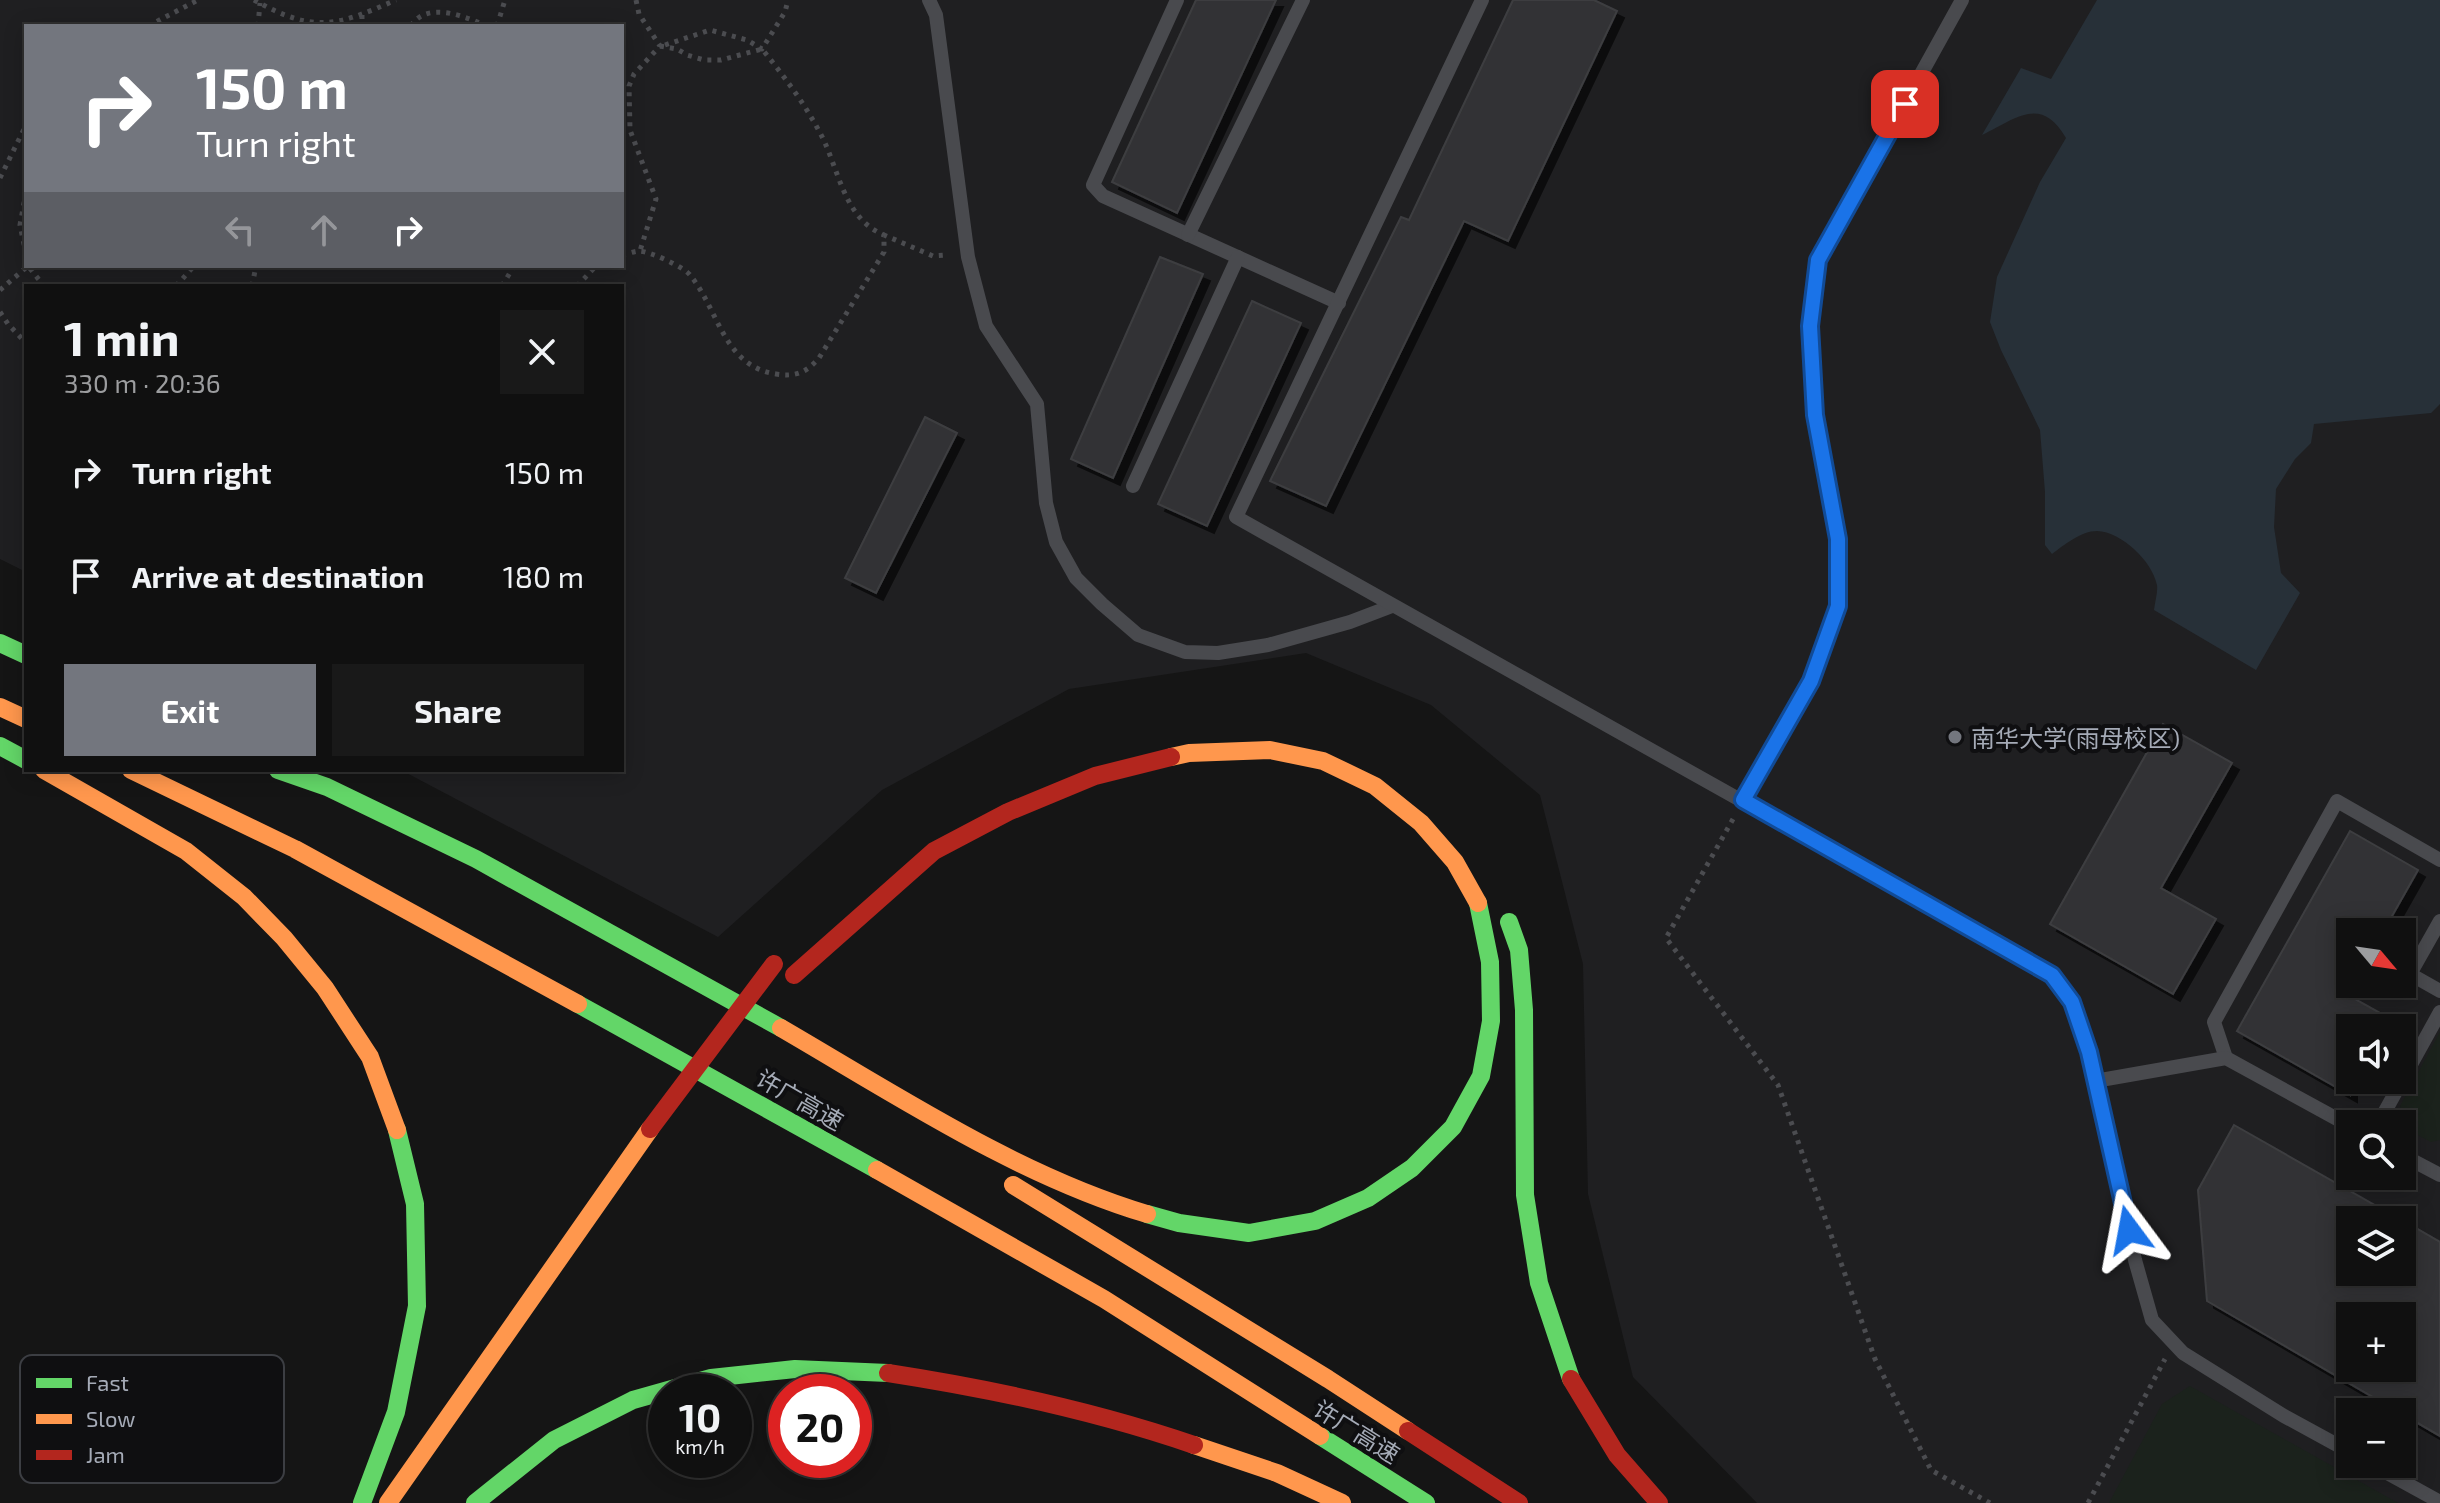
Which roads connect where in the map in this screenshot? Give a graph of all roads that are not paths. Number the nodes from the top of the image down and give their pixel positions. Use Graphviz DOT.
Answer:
graph roads {
  1 [pos="929,0"];
  2 [pos="1177,0"];
  3 [pos="1303,0"];
  4 [pos="1482,0"];
  5 [pos="1962,0"];
  6 [pos="1188,235"];
  7 [pos="1238,257"];
  8 [pos="1339,303"];
  9 [pos="1133,486"];
  10 [pos="1392,606"];
  11 [pos="0,643"];
  12 [pos="24,654"];
  13 [pos="0,707"];
  14 [pos="24,718"];
  15 [pos="0,746"];
  16 [pos="24,759"];
  17 [pos="48,772"];
  18 [pos="135,772"];
  19 [pos="261,772"];
  20 [pos="284,772"];
  21 [pos="1743,800"];
  22 [pos="340,814"];
  23 [pos="2440,860"];
  24 [pos="1505,908"];
  25 [pos="2440,921"];
  26 [pos="779,960"];
  27 [pos="2440,991"];
  28 [pos="711,1011"];
  29 [pos="2440,1012"];
  30 [pos="763,1018"];
  31 [pos="763,1018"];
  32 [pos="763,1018"];
  33 [pos="763,1018"];
  34 [pos="792,1055"];
  35 [pos="2226,1058"];
  36 [pos="725,1068"];
  37 [pos="2095,1081"];
  38 [pos="707,1091"];
  39 [pos="2386,1110"];
  40 [pos="2336,1118"];
  41 [pos="966,1156"];
  42 [pos="2416,1162"];
  43 [pos="993,1172"];
  44 [pos="2440,1175"];
  45 [pos="2336,1444"];
  46 [pos="2396,1478"];
  47 [pos="2440,1502"];
  48 [pos="362,1503"];
  49 [pos="388,1503"];
  50 [pos="475,1503"];
  51 [pos="1342,1503"];
  52 [pos="1426,1503"];
  53 [pos="1519,1503"];
  54 [pos="1659,1503"];
  1 -- 10 [label="lane"];
  2 -- 6 [label="lane"];
  3 -- 6 [label="lane"];
  4 -- 8 [label="lane"];
  5 -- 21 [label="lane"];
  6 -- 7 [label="lane"];
  7 -- 8 [label="lane"];
  7 -- 9 [label="lane"];
  8 -- 10 [label="lane"];
  10 -- 21 [label="lane"];
  11 -- 12 [label="highway"];
  13 -- 14 [label="highway"];
  15 -- 16 [label="highway"];
  17 -- 48 [label="highway"];
  18 -- 52 [label="highway, 许广高速"];
  19 -- 22 [label="highway"];
  20 -- 30 [label="highway, 许广高速"];
  21 -- 37 [label="lane"];
  23 -- 35 [label="lane"];
  24 -- 54 [label="highway"];
  25 -- 27 [label="lane"];
  26 -- 49 [label="highway, bridge"];
  28 -- 33 [label="highway, 许广高速"];
  29 -- 39 [label="lane"];
  31 -- 32 [label="highway, 许广高速"];
  34 -- 41 [label="highway, 许广高速"];
  35 -- 37 [label="lane"];
  35 -- 40 [label="lane"];
  36 -- 38 [label="highway"];
  37 -- 45 [label="lane"];
  42 -- 44 [label="lane"];
  43 -- 53 [label="highway, 许广高速"];
  46 -- 47 [label="lane"];
  50 -- 51 [label="highway"];
}
